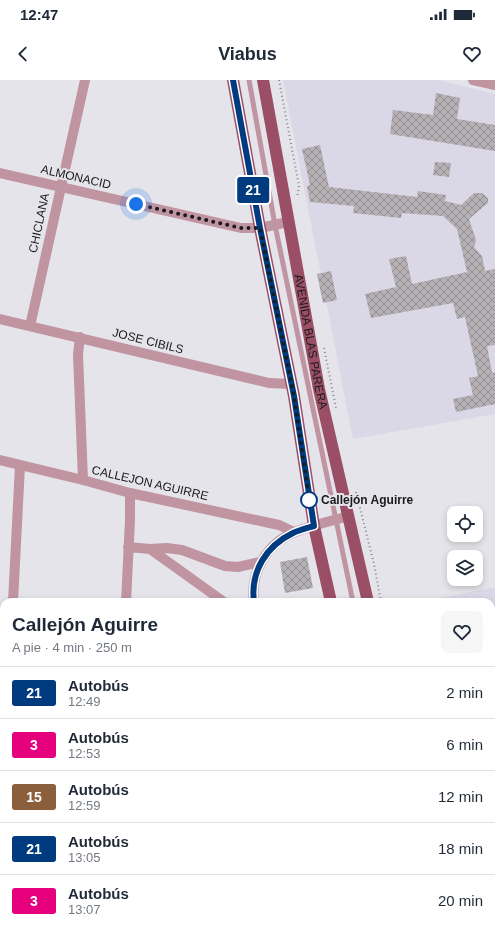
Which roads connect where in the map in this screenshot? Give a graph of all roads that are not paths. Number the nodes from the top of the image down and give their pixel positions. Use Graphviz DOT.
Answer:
graph roads {
  1 [pos="85,80"];
  2 [pos="233,80"];
  3 [pos="249,80"];
  4 [pos="263,80"];
  5 [pos="473,80"];
  6 [pos="495,86"];
  7 [pos="0,173"];
  8 [pos="60,187"];
  9 [pos="288,222"];
  10 [pos="275,225"];
  11 [pos="260,228"];
  12 [pos="0,319"];
  13 [pos="30,326"];
  14 [pos="80,337"];
  15 [pos="291,384"];
  16 [pos="0,460"];
  17 [pos="20,465"];
  18 [pos="83,480"];
  19 [pos="130,494"];
  20 [pos="349,516"];
  21 [pos="336,520"];
  22 [pos="314,526"];
  23 [pos="294,532"];
  24 [pos="128,547"];
  25 [pos="150,549"];
  26 [pos="260,562"];
  27 [pos="13,598"];
  28 [pos="126,598"];
  29 [pos="217,598"];
  30 [pos="254,598"];
  31 [pos="330,598"];
  32 [pos="352,598"];
  33 [pos="367,598"];
  1 -- 8 [label="street, CHICLANA"];
  2 -- 11 [label="main road"];
  3 -- 10 [label="lane"];
  4 -- 9 [label="main road, AVENIDA BLAS PARERA"];
  5 -- 6 [label="street"];
  7 -- 8 [label="street, ALMONACID"];
  8 -- 11 [label="street, ALMONACID"];
  8 -- 13 [label="street, CHICLANA"];
  9 -- 10 [label="street, ALMONACID"];
  9 -- 20 [label="main road, AVENIDA BLAS PARERA"];
  10 -- 11 [label="street, ALMONACID"];
  10 -- 21 [label="lane"];
  11 -- 15 [label="main road"];
  12 -- 13 [label="street, JOSE CIBILS"];
  13 -- 14 [label="street, JOSE CIBILS"];
  14 -- 15 [label="street, JOSE CIBILS"];
  14 -- 18 [label="street"];
  15 -- 22 [label="main road"];
  16 -- 17 [label="street, CALLEJON AGUIRRE"];
  17 -- 18 [label="street, CALLEJON AGUIRRE"];
  17 -- 27 [label="street"];
  18 -- 19 [label="street, CALLEJON AGUIRRE"];
  19 -- 23 [label="street, CALLEJON AGUIRRE"];
  19 -- 24 [label="street"];
  20 -- 21 [label="street"];
  20 -- 33 [label="main road, AVENIDA BLAS PARERA"];
  21 -- 22 [label="street"];
  21 -- 32 [label="lane"];
  22 -- 23 [label="street"];
  22 -- 31 [label="main road"];
  23 -- 26 [label="street"];
  24 -- 25 [label="street"];
  24 -- 28 [label="street"];
  25 -- 26 [label="street"];
  25 -- 29 [label="street"];
  26 -- 30 [label="street"];
}
